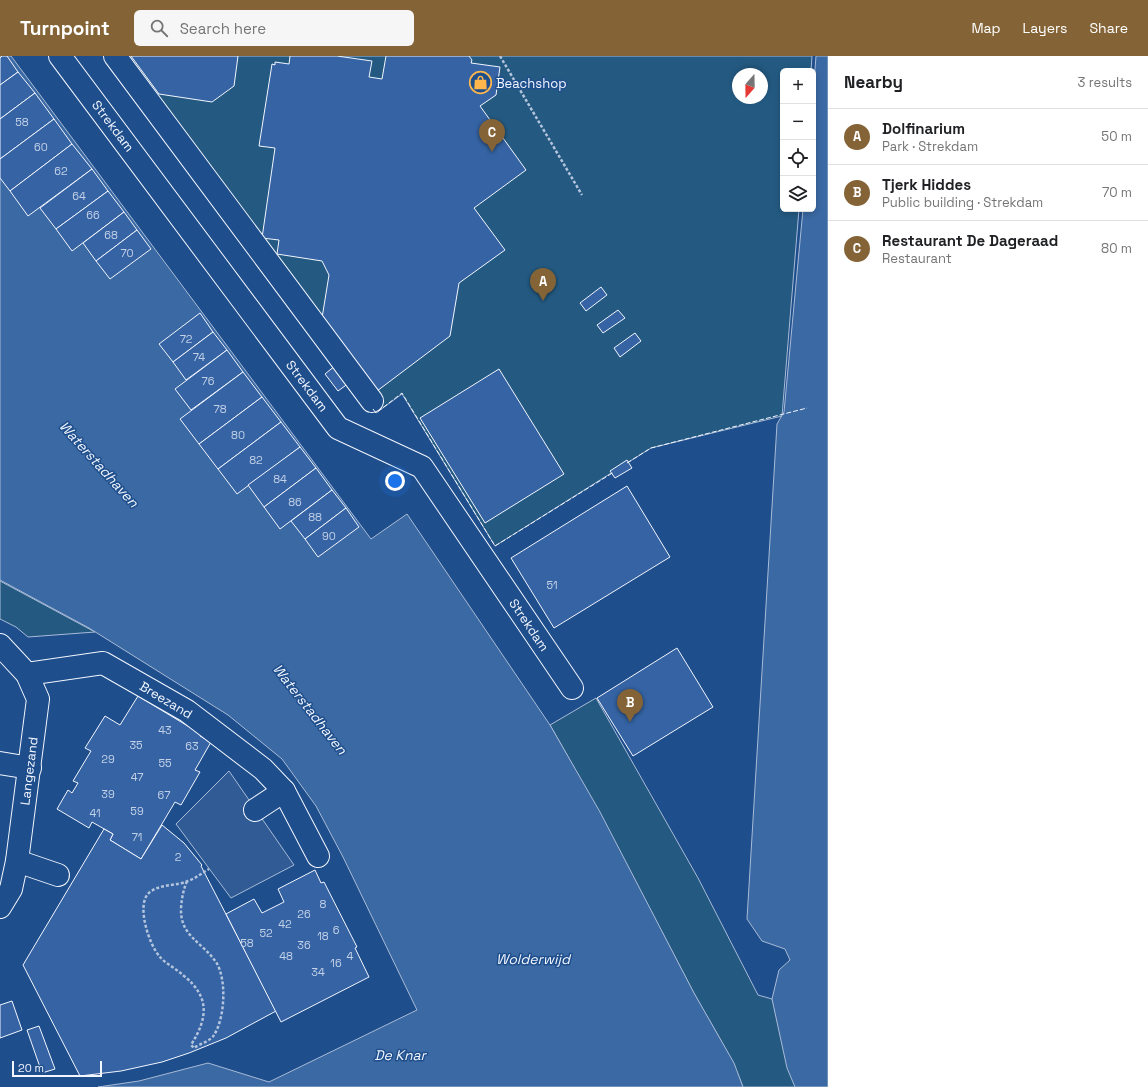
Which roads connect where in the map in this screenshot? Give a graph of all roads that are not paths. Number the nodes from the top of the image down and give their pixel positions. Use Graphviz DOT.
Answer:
graph roads {
  1 [pos="60,56"];
  2 [pos="115,56"];
  3 [pos="372,401"];
  4 [pos="0,645"];
  5 [pos="27,674"];
  6 [pos="572,688"];
  7 [pos="0,763"];
  8 [pos="30,768"];
  9 [pos="284,791"];
  10 [pos="255,810"];
  11 [pos="318,856"];
  12 [pos="17,862"];
  13 [pos="58,875"];
  14 [pos="0,907"];
  1 -- 6 [label="street, Strekdam"];
  2 -- 3 [label="street"];
  4 -- 5 [label="street, Langezand"];
  5 -- 8 [label="street, Langezand"];
  5 -- 9 [label="street, Breezand"];
  7 -- 8 [label="street"];
  8 -- 12 [label="street, Langezand"];
  9 -- 10 [label="street"];
  9 -- 11 [label="street, Breezand"];
  12 -- 13 [label="street"];
  12 -- 14 [label="street, Langezand"];
}
